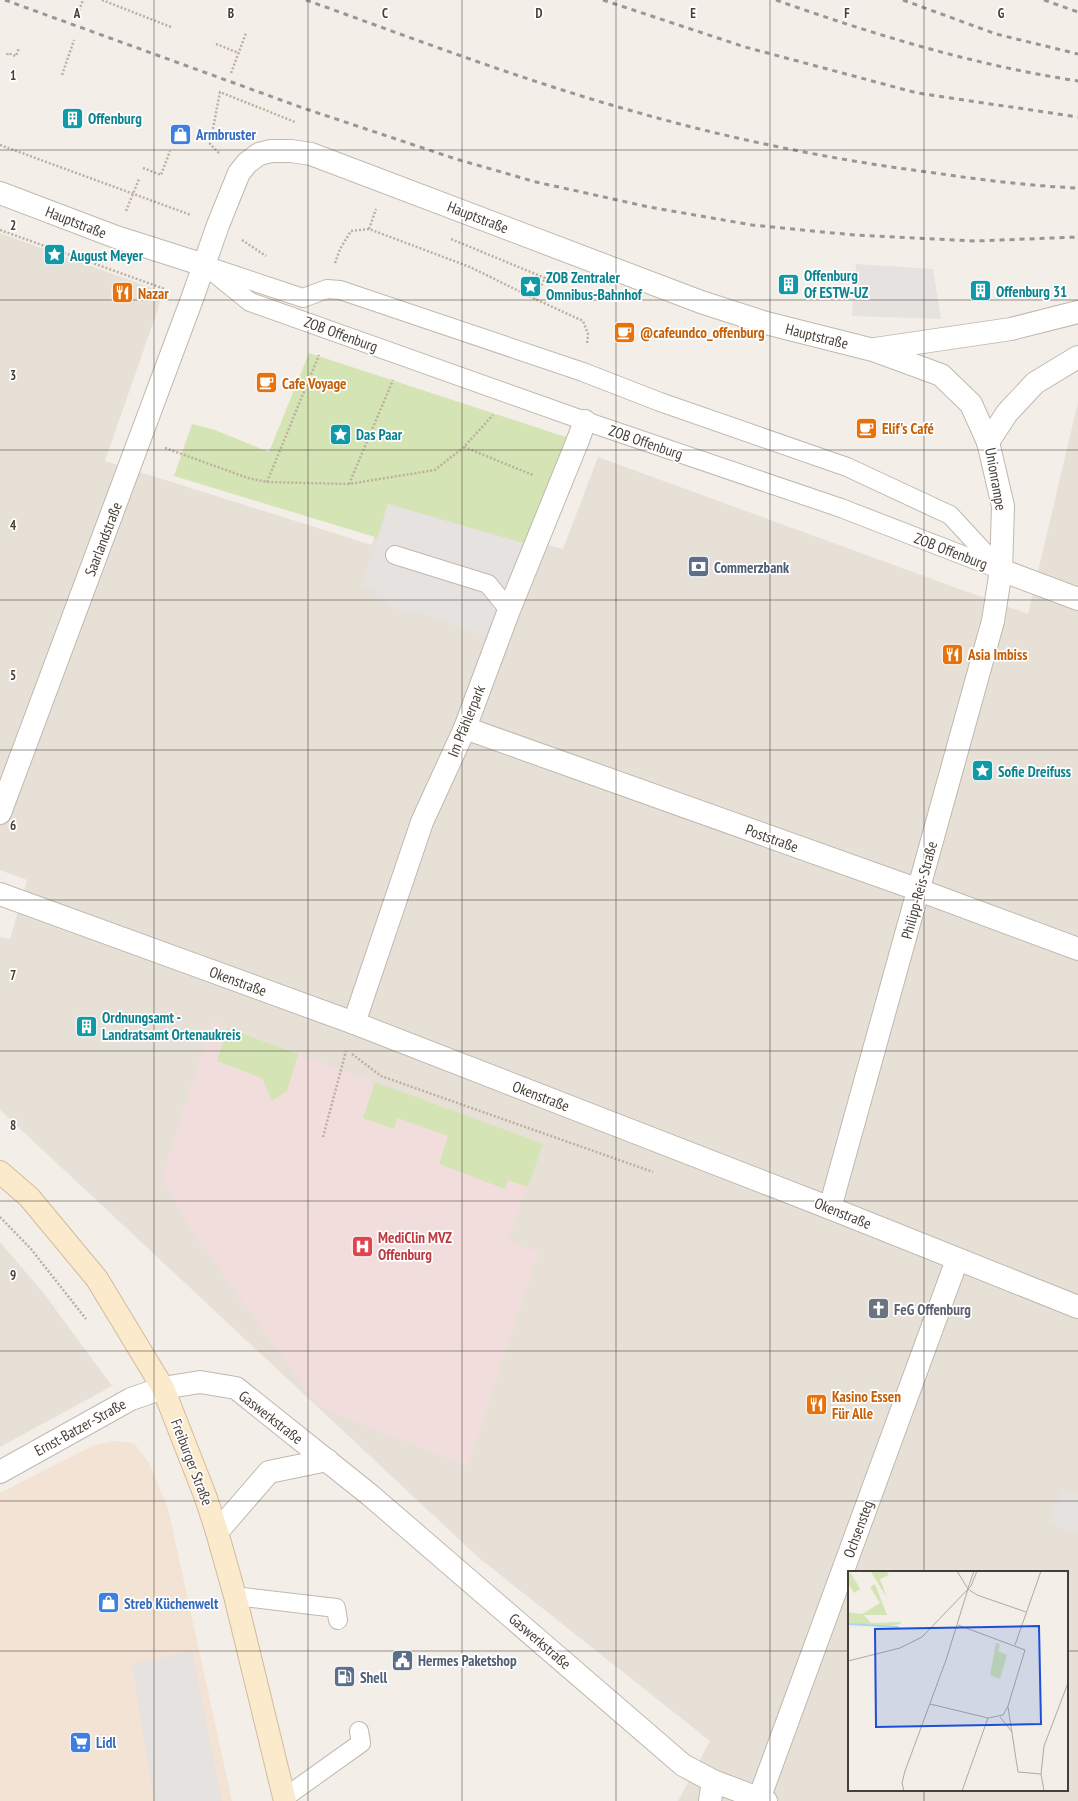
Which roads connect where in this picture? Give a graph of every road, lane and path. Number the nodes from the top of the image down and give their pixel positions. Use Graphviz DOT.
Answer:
graph roads {
  1 [pos="83,0"];
  2 [pos="102,0"];
  3 [pos="76,18"];
  4 [pos="171,27"];
  5 [pos="246,33"];
  6 [pos="74,40"];
  7 [pos="216,44"];
  8 [pos="19,48"];
  9 [pos="239,53"];
  10 [pos="7,55"];
  11 [pos="231,73"];
  12 [pos="62,75"];
  13 [pos="0,145"];
  14 [pos="170,151"];
  15 [pos="311,154"];
  16 [pos="143,168"];
  17 [pos="239,173"];
  18 [pos="139,179"];
  19 [pos="0,193"];
  20 [pos="134,194"];
  21 [pos="383,212"];
  22 [pos="218,225"];
  23 [pos="369,229"];
  24 [pos="0,230"];
  25 [pos="449,239"];
  26 [pos="204,265"];
  27 [pos="327,289"];
  28 [pos="192,299"];
  29 [pos="535,299"];
  30 [pos="1078,312"];
  31 [pos="329,330"];
  32 [pos="874,350"];
  33 [pos="403,356"];
  34 [pos="1078,357"];
  35 [pos="583,372"];
  36 [pos="508,393"];
  37 [pos="582,431"];
  38 [pos="988,442"];
  39 [pos="464,447"];
  40 [pos="175,452"];
  41 [pos="267,482"];
  42 [pos="349,484"];
  43 [pos="560,486"];
  44 [pos="395,555"];
  45 [pos="1001,570"];
  46 [pos="1078,599"];
  47 [pos="509,610"];
  48 [pos="465,728"];
  49 [pos="0,813"];
  50 [pos="919,890"];
  51 [pos="0,894"];
  52 [pos="1078,949"];
  53 [pos="354,1023"];
  54 [pos="323,1136"];
  55 [pos="0,1172"];
  56 [pos="830,1208"];
  57 [pos="0,1217"];
  58 [pos="957,1260"];
  59 [pos="1078,1307"];
  60 [pos="87,1320"];
  61 [pos="163,1388"];
  62 [pos="327,1460"];
  63 [pos="0,1472"];
  64 [pos="217,1532"];
  65 [pos="235,1596"];
  66 [pos="338,1620"];
  67 [pos="359,1730"];
  68 [pos="711,1791"];
  69 [pos="285,1799"];
  70 [pos="762,1800"];
  1 -- 3 [label="path"];
  2 -- 4 [label="path"];
  5 -- 9 [label="path"];
  6 -- 12 [label="path"];
  7 -- 9 [label="path"];
  8 -- 10 [label="path"];
  9 -- 11 [label="path"];
  13 -- 20 [label="path"];
  14 -- 16 [label="path"];
  15 -- 17 [label="street, Hauptstraße"];
  15 -- 17 [label="path"];
  15 -- 32 [label="street, Hauptstraße"];
  17 -- 22 [label="street, Hauptstraße"];
  18 -- 20 [label="path"];
  19 -- 26 [label="street, Hauptstraße"];
  20 -- 22 [label="path"];
  21 -- 23 [label="path"];
  22 -- 26 [label="street, Hauptstraße"];
  23 -- 27 [label="path"];
  23 -- 29 [label="path"];
  24 -- 28 [label="path"];
  25 -- 29 [label="path"];
  26 -- 27 [label="lane, ZOB Offenburg"];
  26 -- 28 [label="street, Saarlandstraße"];
  26 -- 31 [label="lane, ZOB Offenburg"];
  27 -- 35 [label="lane, ZOB Offenburg"];
  28 -- 49 [label="street, Saarlandstraße"];
  29 -- 35 [label="path"];
  30 -- 32 [label="street"];
  31 -- 33 [label="lane, ZOB Offenburg"];
  31 -- 41 [label="path"];
  32 -- 38 [label="street, Hauptstraße"];
  33 -- 36 [label="lane, ZOB Offenburg"];
  33 -- 42 [label="path"];
  34 -- 38 [label="street, Unionrampe"];
  35 -- 45 [label="lane, ZOB Offenburg"];
  36 -- 37 [label="lane, ZOB Offenburg"];
  36 -- 39 [label="path"];
  37 -- 43 [label="street, Im Pfählerpark"];
  37 -- 45 [label="lane, ZOB Offenburg"];
  38 -- 45 [label="street, Unionrampe"];
  39 -- 42 [label="path"];
  39 -- 43 [label="path"];
  40 -- 41 [label="path"];
  41 -- 42 [label="path"];
  43 -- 47 [label="street, Im Pfählerpark"];
  44 -- 47 [label="lane"];
  45 -- 46 [label="street"];
  45 -- 50 [label="street, Philipp-Reis-Straße"];
  47 -- 48 [label="street, Im Pfählerpark"];
  48 -- 50 [label="street, Poststraße"];
  48 -- 53 [label="street, Im Pfählerpark"];
  50 -- 52 [label="street, Poststraße"];
  50 -- 56 [label="street, Philipp-Reis-Straße"];
  51 -- 53 [label="street, Okenstraße"];
  53 -- 54 [label="path"];
  53 -- 56 [label="street, Okenstraße"];
  55 -- 61 [label="main road, Freiburger Straße"];
  56 -- 58 [label="street, Okenstraße"];
  57 -- 60 [label="path"];
  58 -- 59 [label="street, Okenstraße"];
  58 -- 70 [label="street, Ochsensteg"];
  61 -- 62 [label="street, Gaswerkstraße"];
  61 -- 63 [label="street, Ernst-Batzer-Straße"];
  61 -- 64 [label="main road, Freiburger Straße"];
  62 -- 64 [label="street, Gaswerkstraße"];
  62 -- 68 [label="street, Gaswerkstraße"];
  64 -- 65 [label="main road, Freiburger Straße"];
  65 -- 66 [label="lane"];
  65 -- 69 [label="main road, Freiburger Straße"];
  67 -- 69 [label="lane"];
  68 -- 70 [label="street, Gaswerkstraße"];
}
